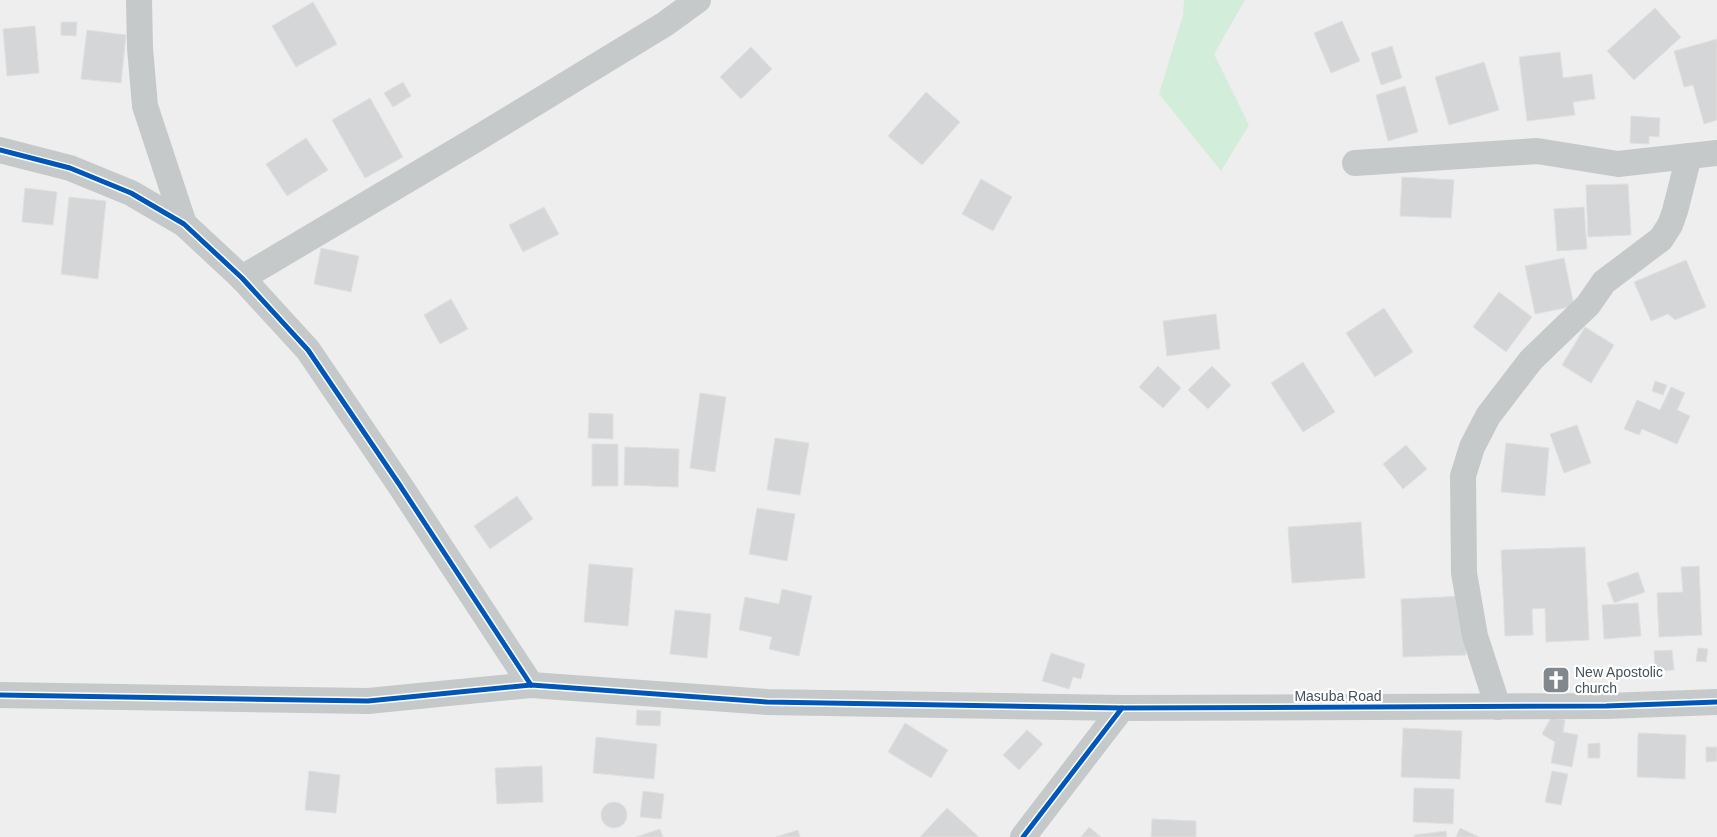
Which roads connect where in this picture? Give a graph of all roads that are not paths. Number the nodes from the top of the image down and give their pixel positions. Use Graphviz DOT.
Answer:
graph roads {
  1 [pos="139,0"];
  2 [pos="698,0"];
  3 [pos="0,150"];
  4 [pos="1717,153"];
  5 [pos="1690,156"];
  6 [pos="1355,162"];
  7 [pos="184,224"];
  8 [pos="242,278"];
  9 [pos="531,685"];
  10 [pos="0,695"];
  11 [pos="1717,702"];
  12 [pos="1498,707"];
  13 [pos="1122,708"];
  14 [pos="1023,837"];
  1 -- 7 [label="street"];
  2 -- 8 [label="street"];
  3 -- 7 [label="street"];
  4 -- 5 [label="street"];
  5 -- 6 [label="street"];
  5 -- 12 [label="street"];
  7 -- 8 [label="street"];
  8 -- 9 [label="street"];
  9 -- 10 [label="street, Masuba Road"];
  9 -- 13 [label="street, Masuba Road"];
  11 -- 12 [label="street, Masuba Road"];
  12 -- 13 [label="street, Masuba Road"];
  13 -- 14 [label="street"];
}
